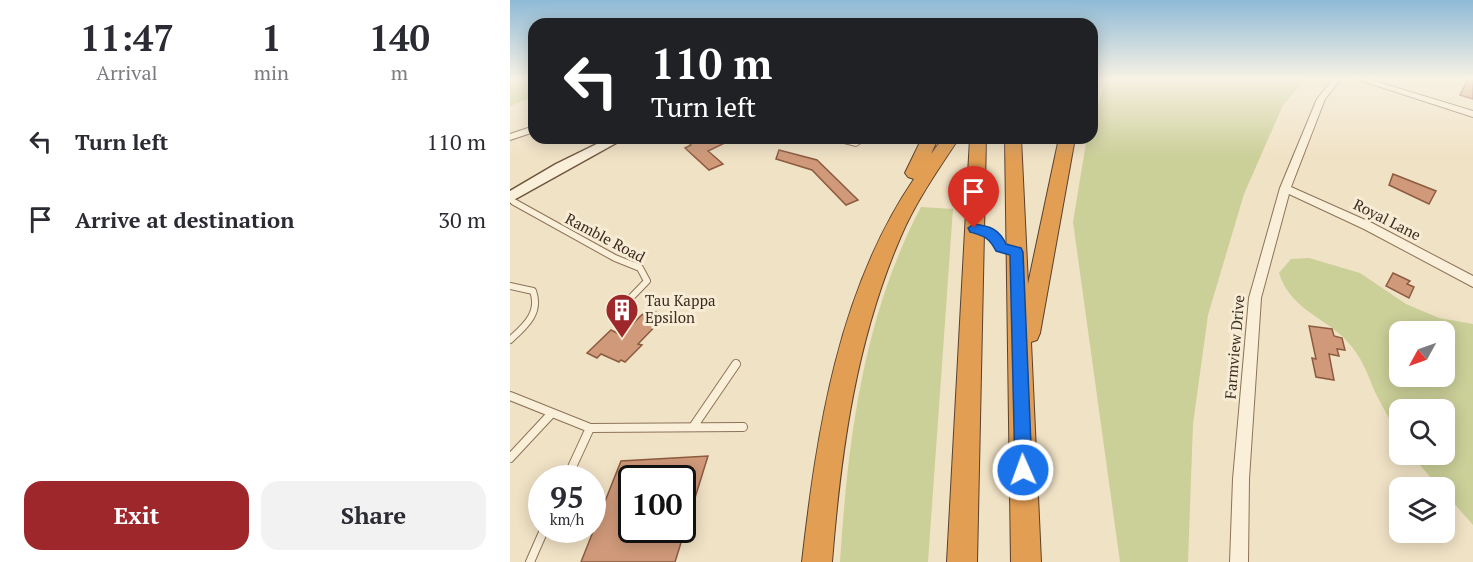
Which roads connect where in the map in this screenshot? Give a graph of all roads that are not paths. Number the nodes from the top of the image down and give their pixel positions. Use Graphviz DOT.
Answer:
graph roads {
  1 [pos="1318,105"];
  2 [pos="1445,105"];
  3 [pos="1473,114"];
  4 [pos="528,131"];
  5 [pos="510,137"];
  6 [pos="607,144"];
  7 [pos="927,144"];
  8 [pos="947,144"];
  9 [pos="978,144"];
  10 [pos="1013,144"];
  11 [pos="1066,144"];
  12 [pos="1285,188"];
  13 [pos="510,199"];
  14 [pos="896,227"];
  15 [pos="974,228"];
  16 [pos="1017,252"];
  17 [pos="1473,282"];
  18 [pos="510,286"];
  19 [pos="618,311"];
  20 [pos="510,340"];
  21 [pos="1020,356"];
  22 [pos="736,364"];
  23 [pos="511,398"];
  24 [pos="552,413"];
  25 [pos="693,427"];
  26 [pos="743,427"];
  27 [pos="590,428"];
  28 [pos="510,458"];
  29 [pos="573,465"];
  30 [pos="538,543"];
  31 [pos="530,562"];
  32 [pos="817,562"];
  33 [pos="962,562"];
  34 [pos="1026,562"];
  35 [pos="1239,562"];
  1 -- 12 [label="street, Farmview Drive"];
  2 -- 3 [label="street"];
  4 -- 5 [label="street"];
  6 -- 13 [label="main road"];
  7 -- 14 [label="highway"];
  8 -- 14 [label="highway"];
  9 -- 15 [label="highway"];
  10 -- 16 [label="highway"];
  11 -- 21 [label="highway"];
  12 -- 17 [label="street, Royal Lane"];
  12 -- 35 [label="street, Farmview Drive"];
  13 -- 19 [label="lane, Ramble Road"];
  14 -- 32 [label="highway"];
  15 -- 16 [label="lane"];
  15 -- 33 [label="highway"];
  16 -- 21 [label="highway"];
  18 -- 20 [label="lane"];
  21 -- 34 [label="highway"];
  22 -- 25 [label="lane"];
  23 -- 24 [label="lane"];
  24 -- 27 [label="lane"];
  24 -- 28 [label="lane"];
  25 -- 26 [label="lane"];
  25 -- 27 [label="lane"];
  27 -- 29 [label="lane"];
  30 -- 31 [label="lane"];
}
